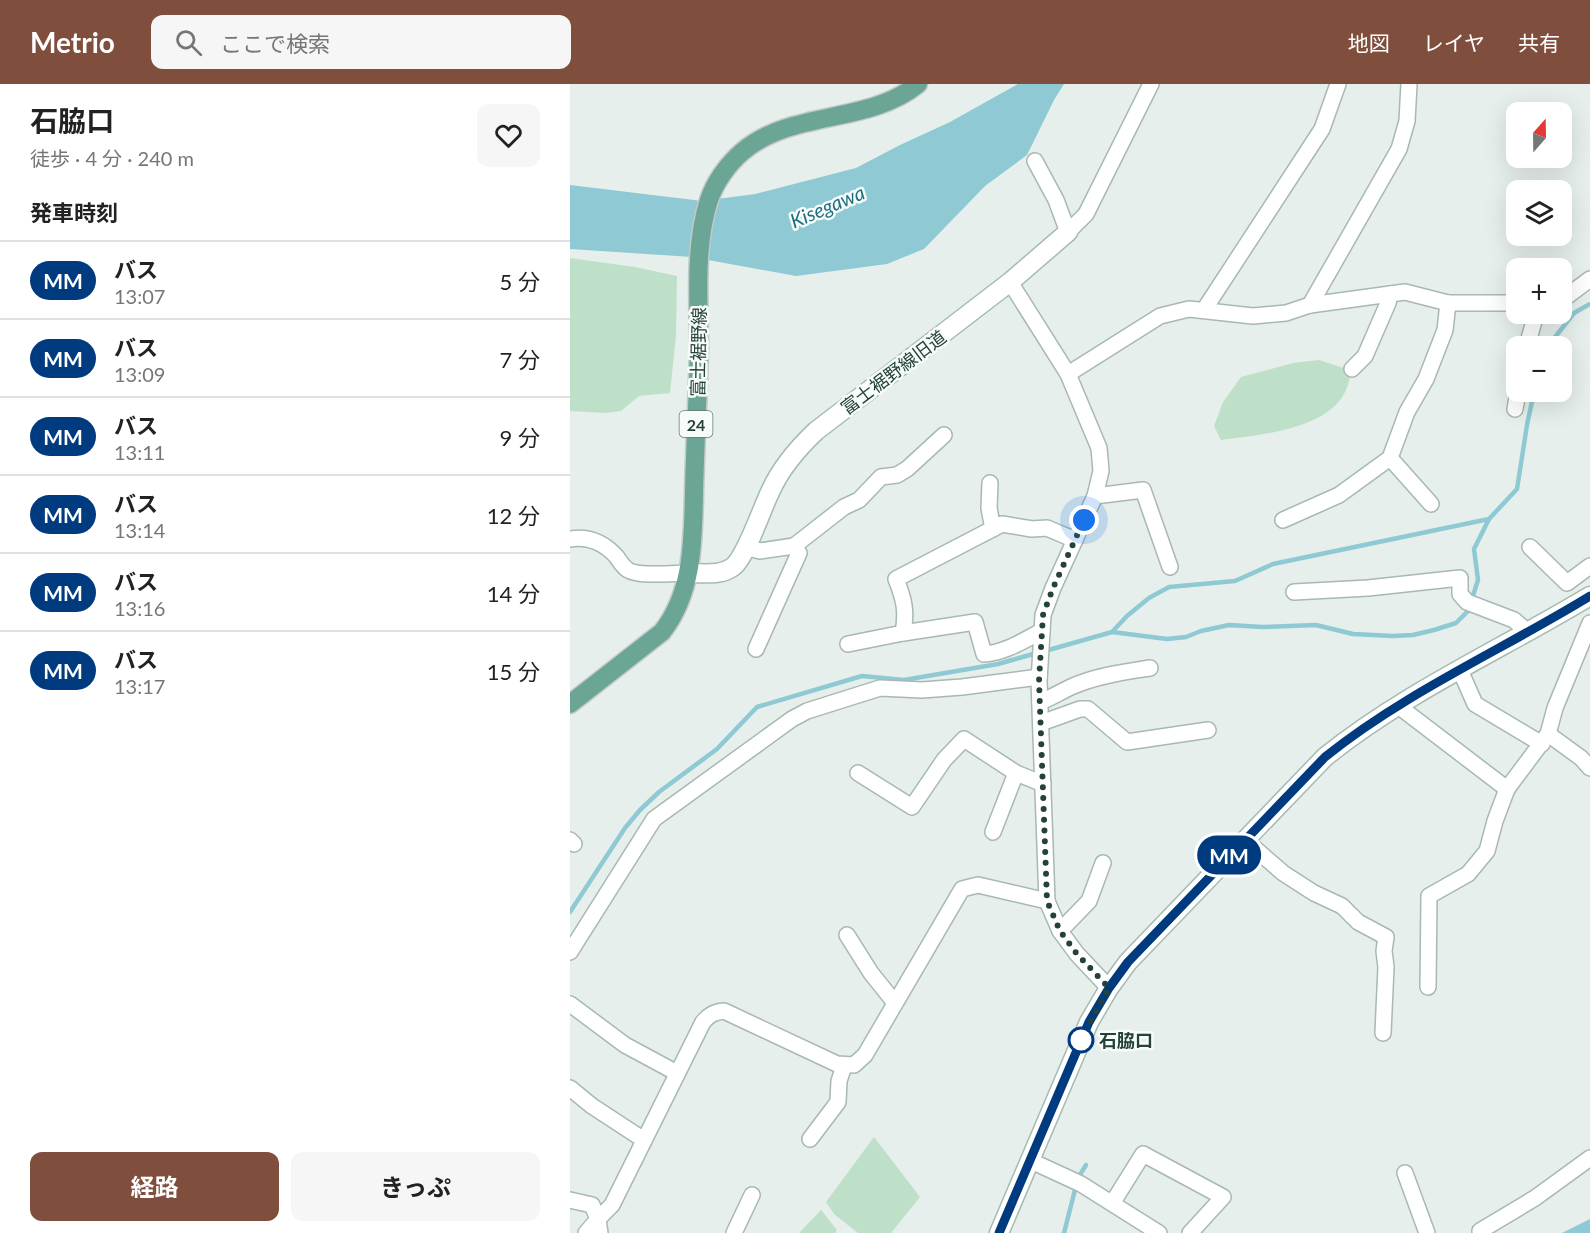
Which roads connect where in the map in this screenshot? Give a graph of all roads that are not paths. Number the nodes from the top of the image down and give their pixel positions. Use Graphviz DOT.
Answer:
graph roads {
  1 [pos="918,84"];
  2 [pos="1151,84"];
  3 [pos="1338,84"];
  4 [pos="1409,84"];
  5 [pos="1035,161"];
  6 [pos="1068,232"];
  7 [pos="1590,279"];
  8 [pos="1010,282"];
  9 [pos="1572,292"];
  10 [pos="1390,294"];
  11 [pos="1448,303"];
  12 [pos="1506,303"];
  13 [pos="1310,304"];
  14 [pos="1204,310"];
  15 [pos="1352,369"];
  16 [pos="1068,374"];
  17 [pos="1516,402"];
  18 [pos="1515,409"];
  19 [pos="944,435"];
  20 [pos="1389,458"];
  21 [pos="990,483"];
  22 [pos="1095,496"];
  23 [pos="1431,504"];
  24 [pos="1282,520"];
  25 [pos="993,529"];
  26 [pos="570,538"];
  27 [pos="1075,540"];
  28 [pos="794,546"];
  29 [pos="1530,547"];
  30 [pos="745,548"];
  31 [pos="1590,566"];
  32 [pos="1170,567"];
  33 [pos="689,573"];
  34 [pos="1294,592"];
  35 [pos="1589,599"];
  36 [pos="1590,623"];
  37 [pos="1528,632"];
  38 [pos="903,633"];
  39 [pos="1042,635"];
  40 [pos="848,644"];
  41 [pos="756,649"];
  42 [pos="1150,668"];
  43 [pos="1040,670"];
  44 [pos="1460,670"];
  45 [pos="1040,702"];
  46 [pos="570,704"];
  47 [pos="1397,705"];
  48 [pos="1041,723"];
  49 [pos="1208,730"];
  50 [pos="1545,739"];
  51 [pos="1590,768"];
  52 [pos="1016,773"];
  53 [pos="858,774"];
  54 [pos="1043,784"];
  55 [pos="1507,789"];
  56 [pos="993,832"];
  57 [pos="1244,839"];
  58 [pos="1103,863"];
  59 [pos="1047,901"];
  60 [pos="1060,931"];
  61 [pos="848,935"];
  62 [pos="570,952"];
  63 [pos="1428,987"];
  64 [pos="1109,988"];
  65 [pos="895,1003"];
  66 [pos="570,1004"];
  67 [pos="1383,1033"];
  68 [pos="844,1065"];
  69 [pos="677,1073"];
  70 [pos="570,1088"];
  71 [pos="810,1139"];
  72 [pos="644,1140"];
  73 [pos="1029,1160"];
  74 [pos="1590,1160"];
  75 [pos="1405,1173"];
  76 [pos="752,1195"];
  77 [pos="570,1200"];
  78 [pos="1113,1202"];
  79 [pos="599,1226"];
  80 [pos="1478,1232"];
  81 [pos="586,1233"];
  82 [pos="734,1233"];
  83 [pos="999,1233"];
  84 [pos="1159,1233"];
  85 [pos="1190,1233"];
  86 [pos="1427,1233"];
  1 -- 33 [label="main road, 富士裾野線 / 24"];
  2 -- 6 [label="street"];
  3 -- 14 [label="street"];
  4 -- 13 [label="street"];
  5 -- 6 [label="street"];
  6 -- 8 [label="main road, 富士裾野線旧道"];
  7 -- 9 [label="street"];
  8 -- 16 [label="street"];
  8 -- 30 [label="main road, 富士裾野線旧道"];
  10 -- 11 [label="street"];
  10 -- 13 [label="street"];
  10 -- 15 [label="street"];
  11 -- 12 [label="street"];
  11 -- 20 [label="street"];
  13 -- 14 [label="street"];
  14 -- 16 [label="street"];
  16 -- 22 [label="street"];
  17 -- 18 [label="street"];
  19 -- 28 [label="street"];
  20 -- 23 [label="street"];
  20 -- 24 [label="street"];
  21 -- 25 [label="street"];
  22 -- 27 [label="street"];
  22 -- 32 [label="street"];
  25 -- 27 [label="street"];
  25 -- 38 [label="street"];
  26 -- 33 [label="street"];
  27 -- 39 [label="street"];
  28 -- 30 [label="street"];
  28 -- 41 [label="street"];
  29 -- 31 [label="street"];
  30 -- 33 [label="main road, 富士裾野線旧道"];
  33 -- 46 [label="main road, 富士裾野線 / 24"];
  34 -- 37 [label="street"];
  35 -- 37 [label="main road"];
  36 -- 50 [label="street"];
  37 -- 44 [label="main road"];
  38 -- 39 [label="street"];
  38 -- 40 [label="street"];
  39 -- 43 [label="street"];
  42 -- 45 [label="street"];
  43 -- 45 [label="street"];
  43 -- 62 [label="street"];
  44 -- 47 [label="main road"];
  44 -- 50 [label="street"];
  45 -- 48 [label="street"];
  47 -- 55 [label="street"];
  47 -- 57 [label="main road"];
  48 -- 49 [label="street"];
  48 -- 54 [label="street"];
  50 -- 51 [label="street"];
  50 -- 55 [label="street"];
  52 -- 53 [label="street"];
  52 -- 54 [label="street"];
  52 -- 56 [label="street"];
  54 -- 59 [label="street"];
  55 -- 63 [label="street"];
  57 -- 64 [label="main road"];
  57 -- 67 [label="street"];
  58 -- 60 [label="street"];
  59 -- 60 [label="street"];
  59 -- 65 [label="street"];
  60 -- 64 [label="street"];
  61 -- 65 [label="street"];
  64 -- 73 [label="main road"];
  65 -- 68 [label="street"];
  66 -- 69 [label="street"];
  68 -- 69 [label="street"];
  68 -- 71 [label="street"];
  69 -- 72 [label="street"];
  70 -- 72 [label="street"];
  72 -- 79 [label="street"];
  73 -- 78 [label="street"];
  73 -- 83 [label="main road"];
  74 -- 80 [label="street"];
  75 -- 86 [label="street"];
  76 -- 82 [label="street"];
  77 -- 79 [label="street"];
  78 -- 84 [label="street"];
  78 -- 85 [label="street"];
  79 -- 81 [label="street"];
}
